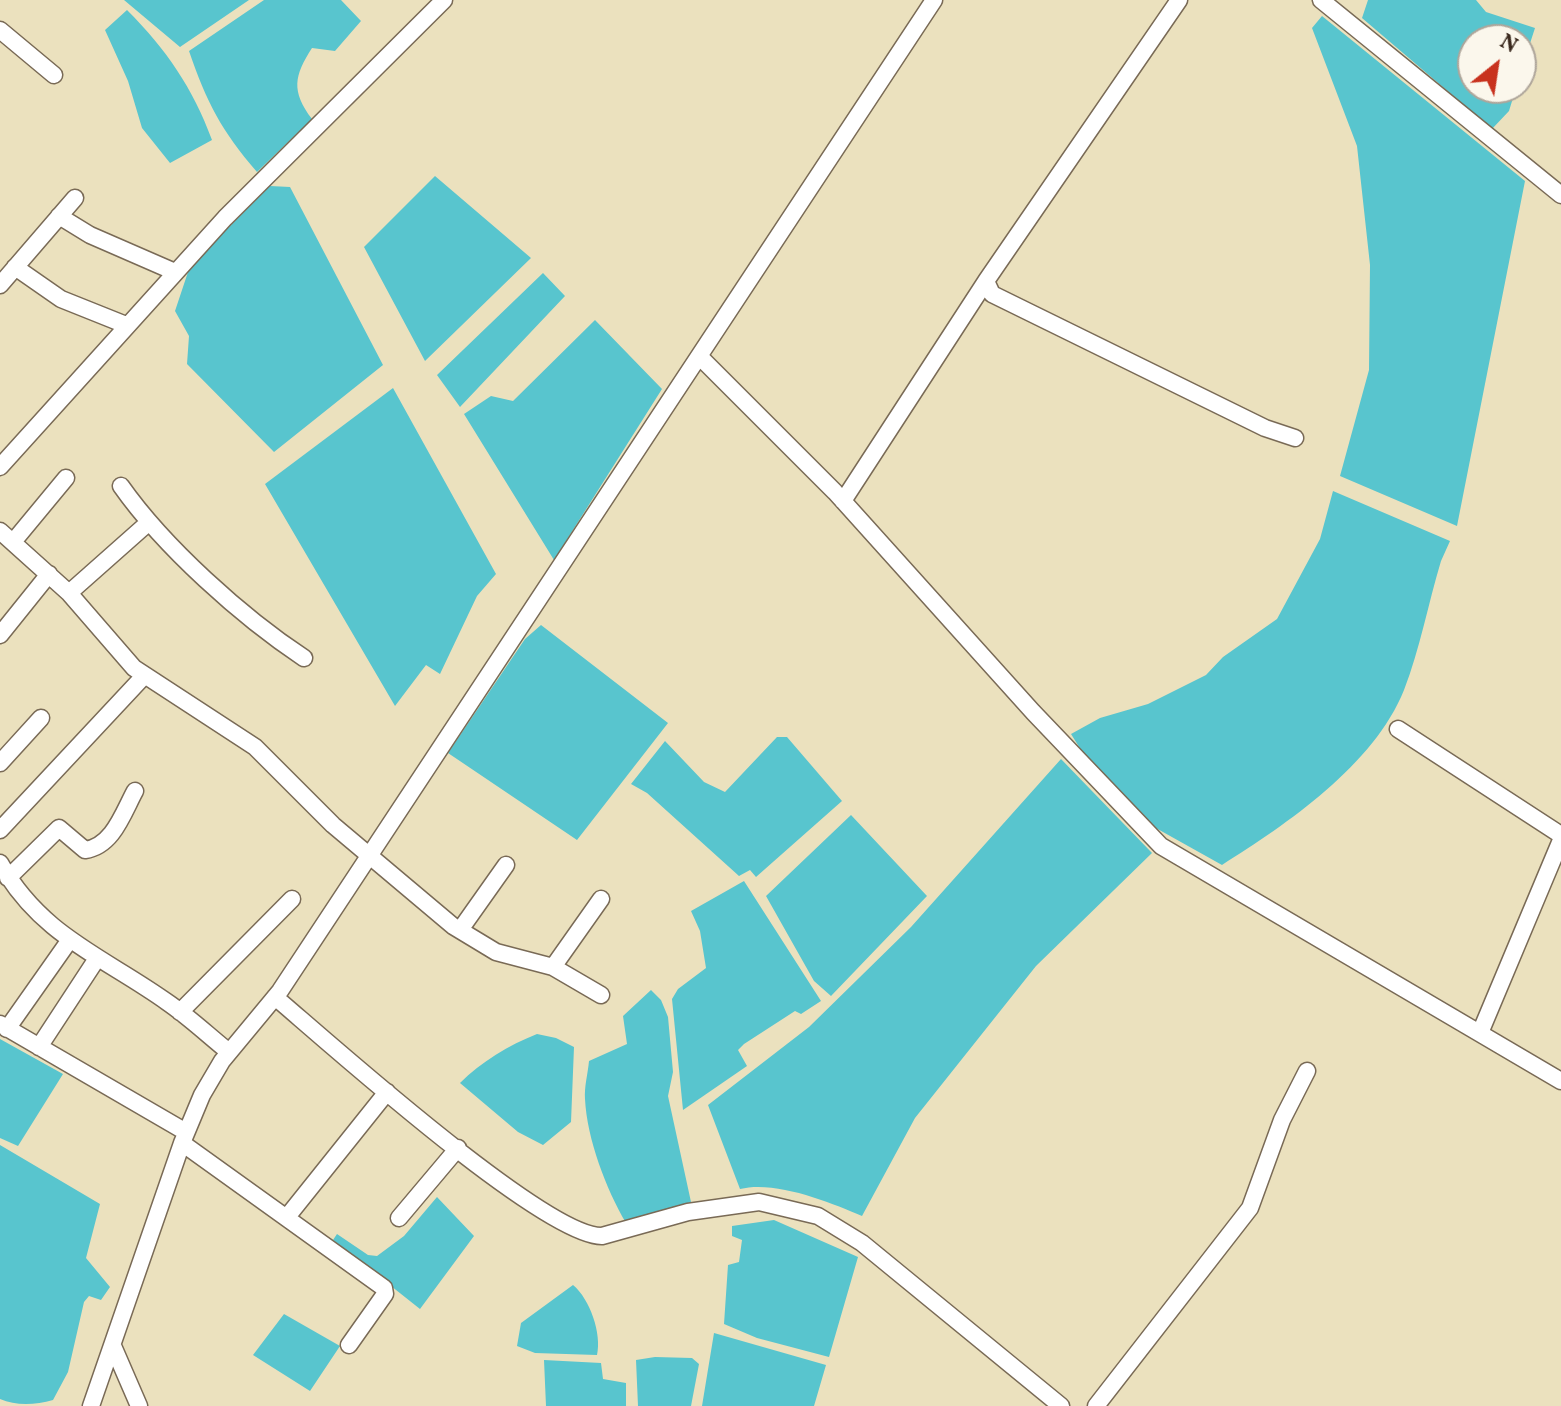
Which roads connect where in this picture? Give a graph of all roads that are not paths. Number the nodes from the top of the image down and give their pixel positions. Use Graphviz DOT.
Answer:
graph roads {
  1 [pos="444,0"];
  2 [pos="934,0"];
  3 [pos="1179,0"];
  4 [pos="1321,0"];
  5 [pos="0,30"];
  6 [pos="54,75"];
  7 [pos="1561,195"];
  8 [pos="75,198"];
  9 [pos="59,216"];
  10 [pos="15,267"];
  11 [pos="175,272"];
  12 [pos="986,281"];
  13 [pos="0,285"];
  14 [pos="126,325"];
  15 [pos="700,357"];
  16 [pos="1295,438"];
  17 [pos="0,467"];
  18 [pos="66,478"];
  19 [pos="121,486"];
  20 [pos="843,501"];
  21 [pos="148,523"];
  22 [pos="7,536"];
  23 [pos="49,574"];
  24 [pos="69,593"];
  25 [pos="0,635"];
  26 [pos="304,658"];
  27 [pos="143,677"];
  28 [pos="41,718"];
  29 [pos="1398,729"];
  30 [pos="0,763"];
  31 [pos="135,791"];
  32 [pos="0,830"];
  33 [pos="1561,838"];
  34 [pos="368,856"];
  35 [pos="506,865"];
  36 [pos="4,870"];
  37 [pos="292,899"];
  38 [pos="601,899"];
  39 [pos="460,930"];
  40 [pos="69,941"];
  41 [pos="96,960"];
  42 [pos="553,967"];
  43 [pos="601,995"];
  44 [pos="275,997"];
  45 [pos="180,1012"];
  46 [pos="4,1026"];
  47 [pos="1480,1033"];
  48 [pos="39,1047"];
  49 [pos="229,1052"];
  50 [pos="1307,1071"];
  51 [pos="1561,1081"];
  52 [pos="387,1092"];
  53 [pos="184,1137"];
  54 [pos="458,1148"];
  55 [pos="287,1217"];
  56 [pos="399,1218"];
  57 [pos="349,1345"];
  58 [pos="113,1346"];
  59 [pos="91,1406"];
  60 [pos="139,1406"];
  61 [pos="1061,1406"];
  62 [pos="1096,1406"];
  1 -- 11 [label="street"];
  2 -- 15 [label="street"];
  3 -- 12 [label="street"];
  4 -- 7 [label="street"];
  5 -- 6 [label="street"];
  8 -- 9 [label="street"];
  9 -- 10 [label="street"];
  9 -- 11 [label="street"];
  10 -- 13 [label="street"];
  10 -- 14 [label="street"];
  11 -- 14 [label="street"];
  12 -- 16 [label="street"];
  12 -- 20 [label="street"];
  14 -- 17 [label="street"];
  15 -- 20 [label="street"];
  15 -- 34 [label="street"];
  18 -- 22 [label="street"];
  19 -- 21 [label="street"];
  20 -- 47 [label="street"];
  21 -- 24 [label="street"];
  21 -- 26 [label="street"];
  22 -- 23 [label="street"];
  23 -- 24 [label="street"];
  23 -- 25 [label="street"];
  24 -- 27 [label="street"];
  27 -- 32 [label="street"];
  27 -- 34 [label="street"];
  28 -- 30 [label="street"];
  29 -- 33 [label="street"];
  31 -- 36 [label="street"];
  33 -- 47 [label="street"];
  34 -- 39 [label="street"];
  34 -- 44 [label="street"];
  35 -- 39 [label="street"];
  36 -- 40 [label="street"];
  37 -- 45 [label="street"];
  38 -- 42 [label="street"];
  39 -- 42 [label="street"];
  40 -- 41 [label="street"];
  40 -- 46 [label="street"];
  41 -- 45 [label="street"];
  41 -- 48 [label="street"];
  42 -- 43 [label="street"];
  44 -- 49 [label="street"];
  44 -- 52 [label="street"];
  45 -- 49 [label="street"];
  46 -- 48 [label="street"];
  47 -- 51 [label="street"];
  48 -- 53 [label="street"];
  49 -- 53 [label="street"];
  50 -- 62 [label="street"];
  52 -- 54 [label="street"];
  52 -- 55 [label="street"];
  53 -- 55 [label="street"];
  53 -- 58 [label="street"];
  54 -- 56 [label="street"];
  54 -- 61 [label="street"];
  55 -- 57 [label="street"];
  58 -- 59 [label="street"];
  58 -- 60 [label="street"];
}
